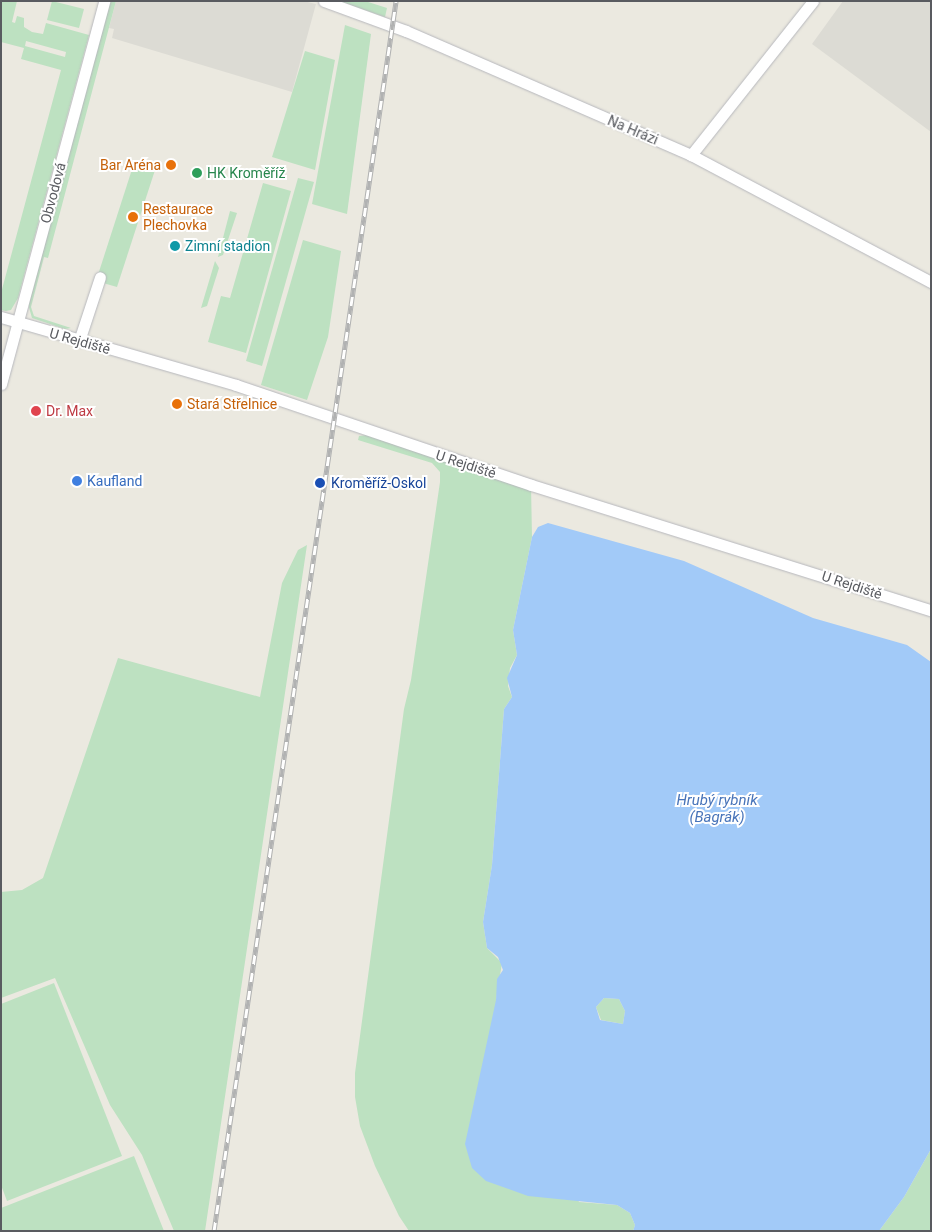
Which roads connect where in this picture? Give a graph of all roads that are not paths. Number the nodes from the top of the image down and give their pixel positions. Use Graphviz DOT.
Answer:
graph roads {
  1 [pos="104,1"];
  2 [pos="324,1"];
  3 [pos="813,1"];
  4 [pos="692,156"];
  5 [pos="100,277"];
  6 [pos="931,282"];
  7 [pos="1,317"];
  8 [pos="19,323"];
  9 [pos="78,341"];
  10 [pos="1,384"];
  11 [pos="931,610"];
  1 -- 8 [label="street, Obvodová"];
  2 -- 4 [label="street, Na Hrázi"];
  3 -- 4 [label="street"];
  4 -- 6 [label="street, Na Hrázi"];
  5 -- 9 [label="street"];
  7 -- 8 [label="street, U Rejdiště"];
  8 -- 9 [label="street, U Rejdiště"];
  8 -- 10 [label="street, Obvodová"];
  9 -- 11 [label="street, U Rejdiště"];
}
